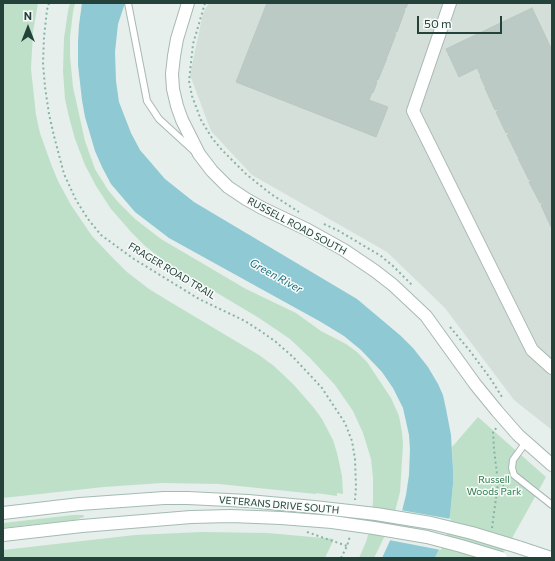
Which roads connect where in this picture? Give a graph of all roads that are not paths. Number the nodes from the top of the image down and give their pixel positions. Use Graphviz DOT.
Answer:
graph roads {
  1 [pos="128,3"];
  2 [pos="188,3"];
  3 [pos="450,3"];
  4 [pos="201,157"];
  5 [pos="532,350"];
  6 [pos="552,364"];
  7 [pos="552,368"];
  8 [pos="526,442"];
  9 [pos="552,465"];
  10 [pos="552,505"];
  11 [pos="3,513"];
  12 [pos="3,535"];
  13 [pos="501,558"];
  14 [pos="550,558"];
  1 -- 4 [label="lane"];
  2 -- 4 [label="street, RUSSELL ROAD SOUTH"];
  3 -- 5 [label="street"];
  4 -- 8 [label="street, RUSSELL ROAD SOUTH"];
  5 -- 6 [label="street"];
  5 -- 7 [label="street"];
  8 -- 9 [label="street, RUSSELL ROAD SOUTH"];
  8 -- 10 [label="lane"];
  11 -- 14 [label="street, VETERANS DRIVE SOUTH, bridge"];
  12 -- 13 [label="street, VETERANS DRIVE SOUTH, bridge"];
}
